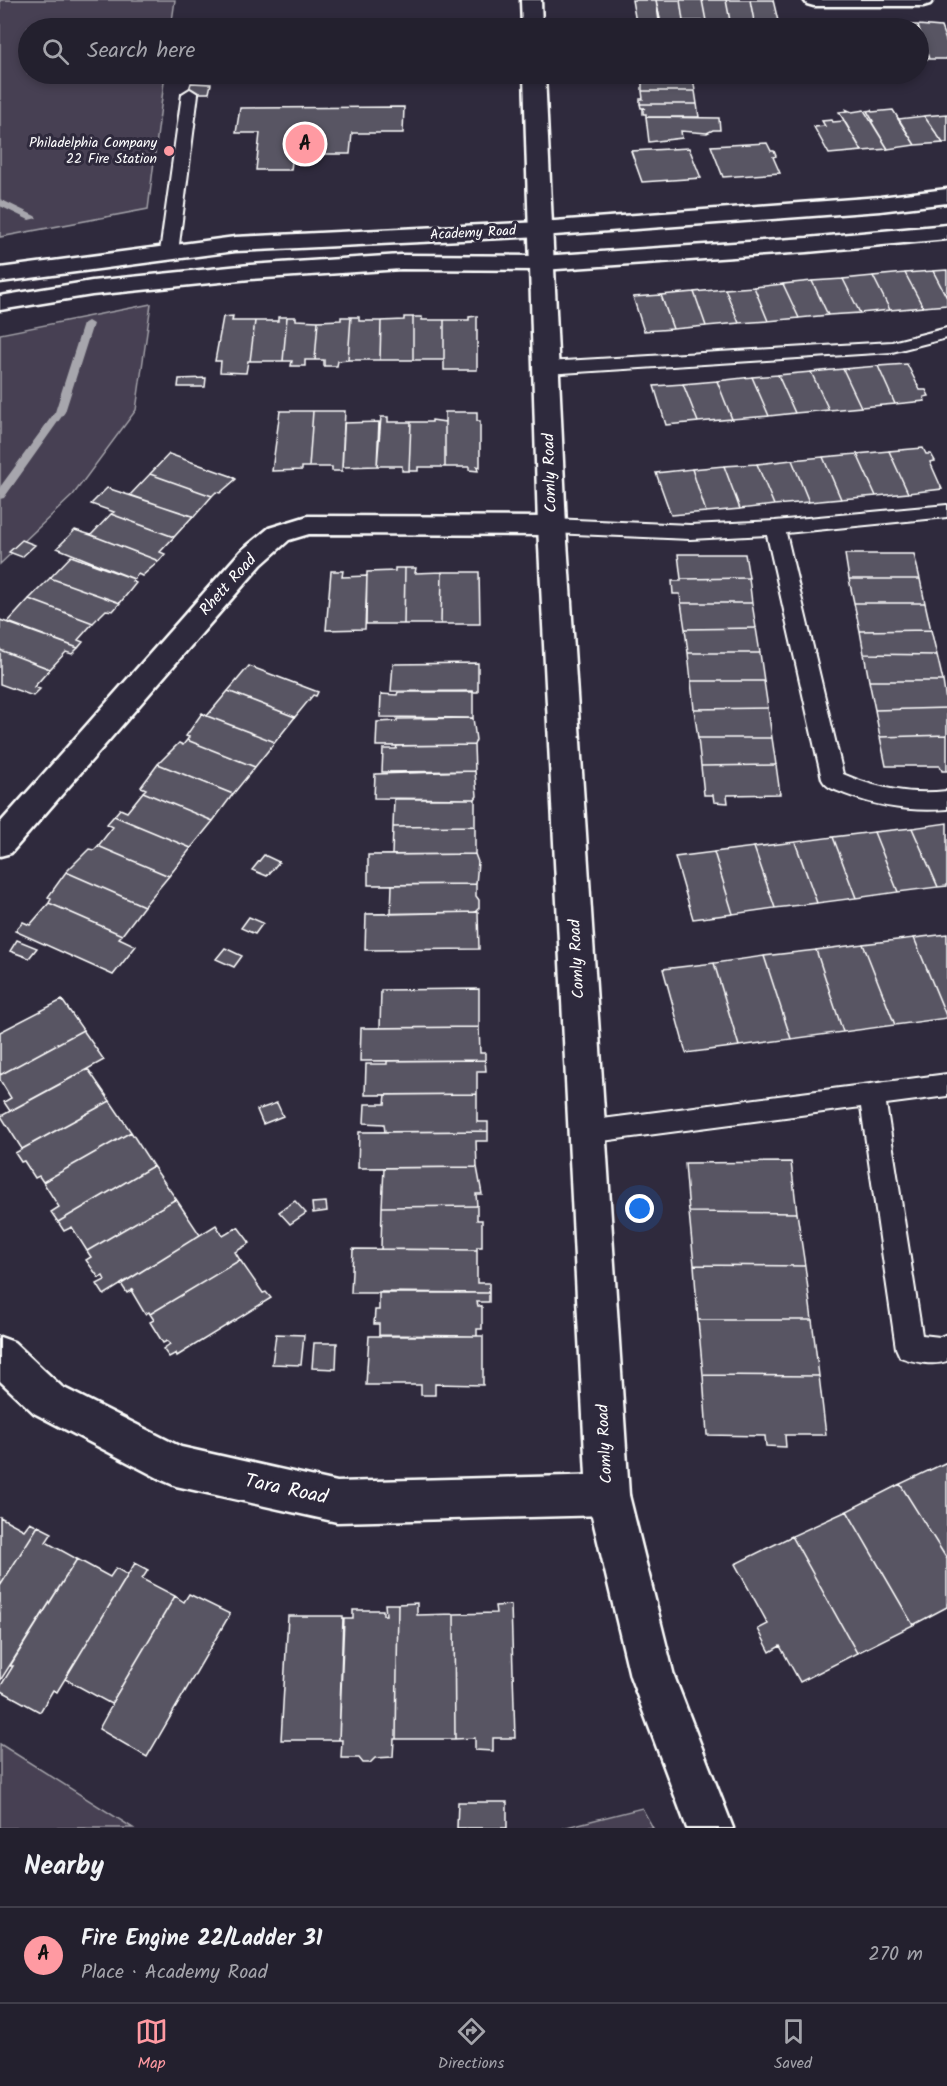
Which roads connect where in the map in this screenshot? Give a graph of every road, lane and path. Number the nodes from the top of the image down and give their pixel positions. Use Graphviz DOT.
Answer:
graph roads {
  1 [pos="531,0"];
  2 [pos="814,0"];
  3 [pos="923,0"];
  4 [pos="532,18"];
  5 [pos="534,84"];
  6 [pos="190,94"];
  7 [pos="947,196"];
  8 [pos="540,229"];
  9 [pos="947,232"];
  10 [pos="169,252"];
  11 [pos="542,263"];
  12 [pos="0,275"];
  13 [pos="0,303"];
  14 [pos="947,333"];
  15 [pos="546,368"];
  16 [pos="947,511"];
  17 [pos="552,526"];
  18 [pos="775,528"];
  19 [pos="947,800"];
  20 [pos="0,844"];
  21 [pos="947,1085"];
  22 [pos="872,1095"];
  23 [pos="586,1132"];
  24 [pos="947,1347"];
  25 [pos="0,1355"];
  26 [pos="608,1495"];
  27 [pos="710,1828"];
  1 -- 4 [label="street"];
  2 -- 3 [label="street"];
  5 -- 8 [label="street, Comly Road"];
  6 -- 10 [label="lane"];
  7 -- 8 [label="street, Academy Road"];
  8 -- 10 [label="street, Academy Road"];
  8 -- 11 [label="street, Comly Road"];
  9 -- 11 [label="street, Academy Road"];
  10 -- 12 [label="street, Academy Road"];
  11 -- 13 [label="street, Academy Road"];
  11 -- 15 [label="street, Comly Road"];
  14 -- 15 [label="lane"];
  15 -- 17 [label="street, Comly Road"];
  16 -- 18 [label="lane"];
  17 -- 18 [label="lane"];
  17 -- 20 [label="street, Rhett Road"];
  17 -- 23 [label="street, Comly Road"];
  18 -- 19 [label="lane"];
  21 -- 22 [label="lane"];
  22 -- 23 [label="lane"];
  22 -- 24 [label="lane"];
  23 -- 26 [label="street, Comly Road"];
  25 -- 26 [label="street, Tara Road"];
  26 -- 27 [label="street, Comly Road"];
}
